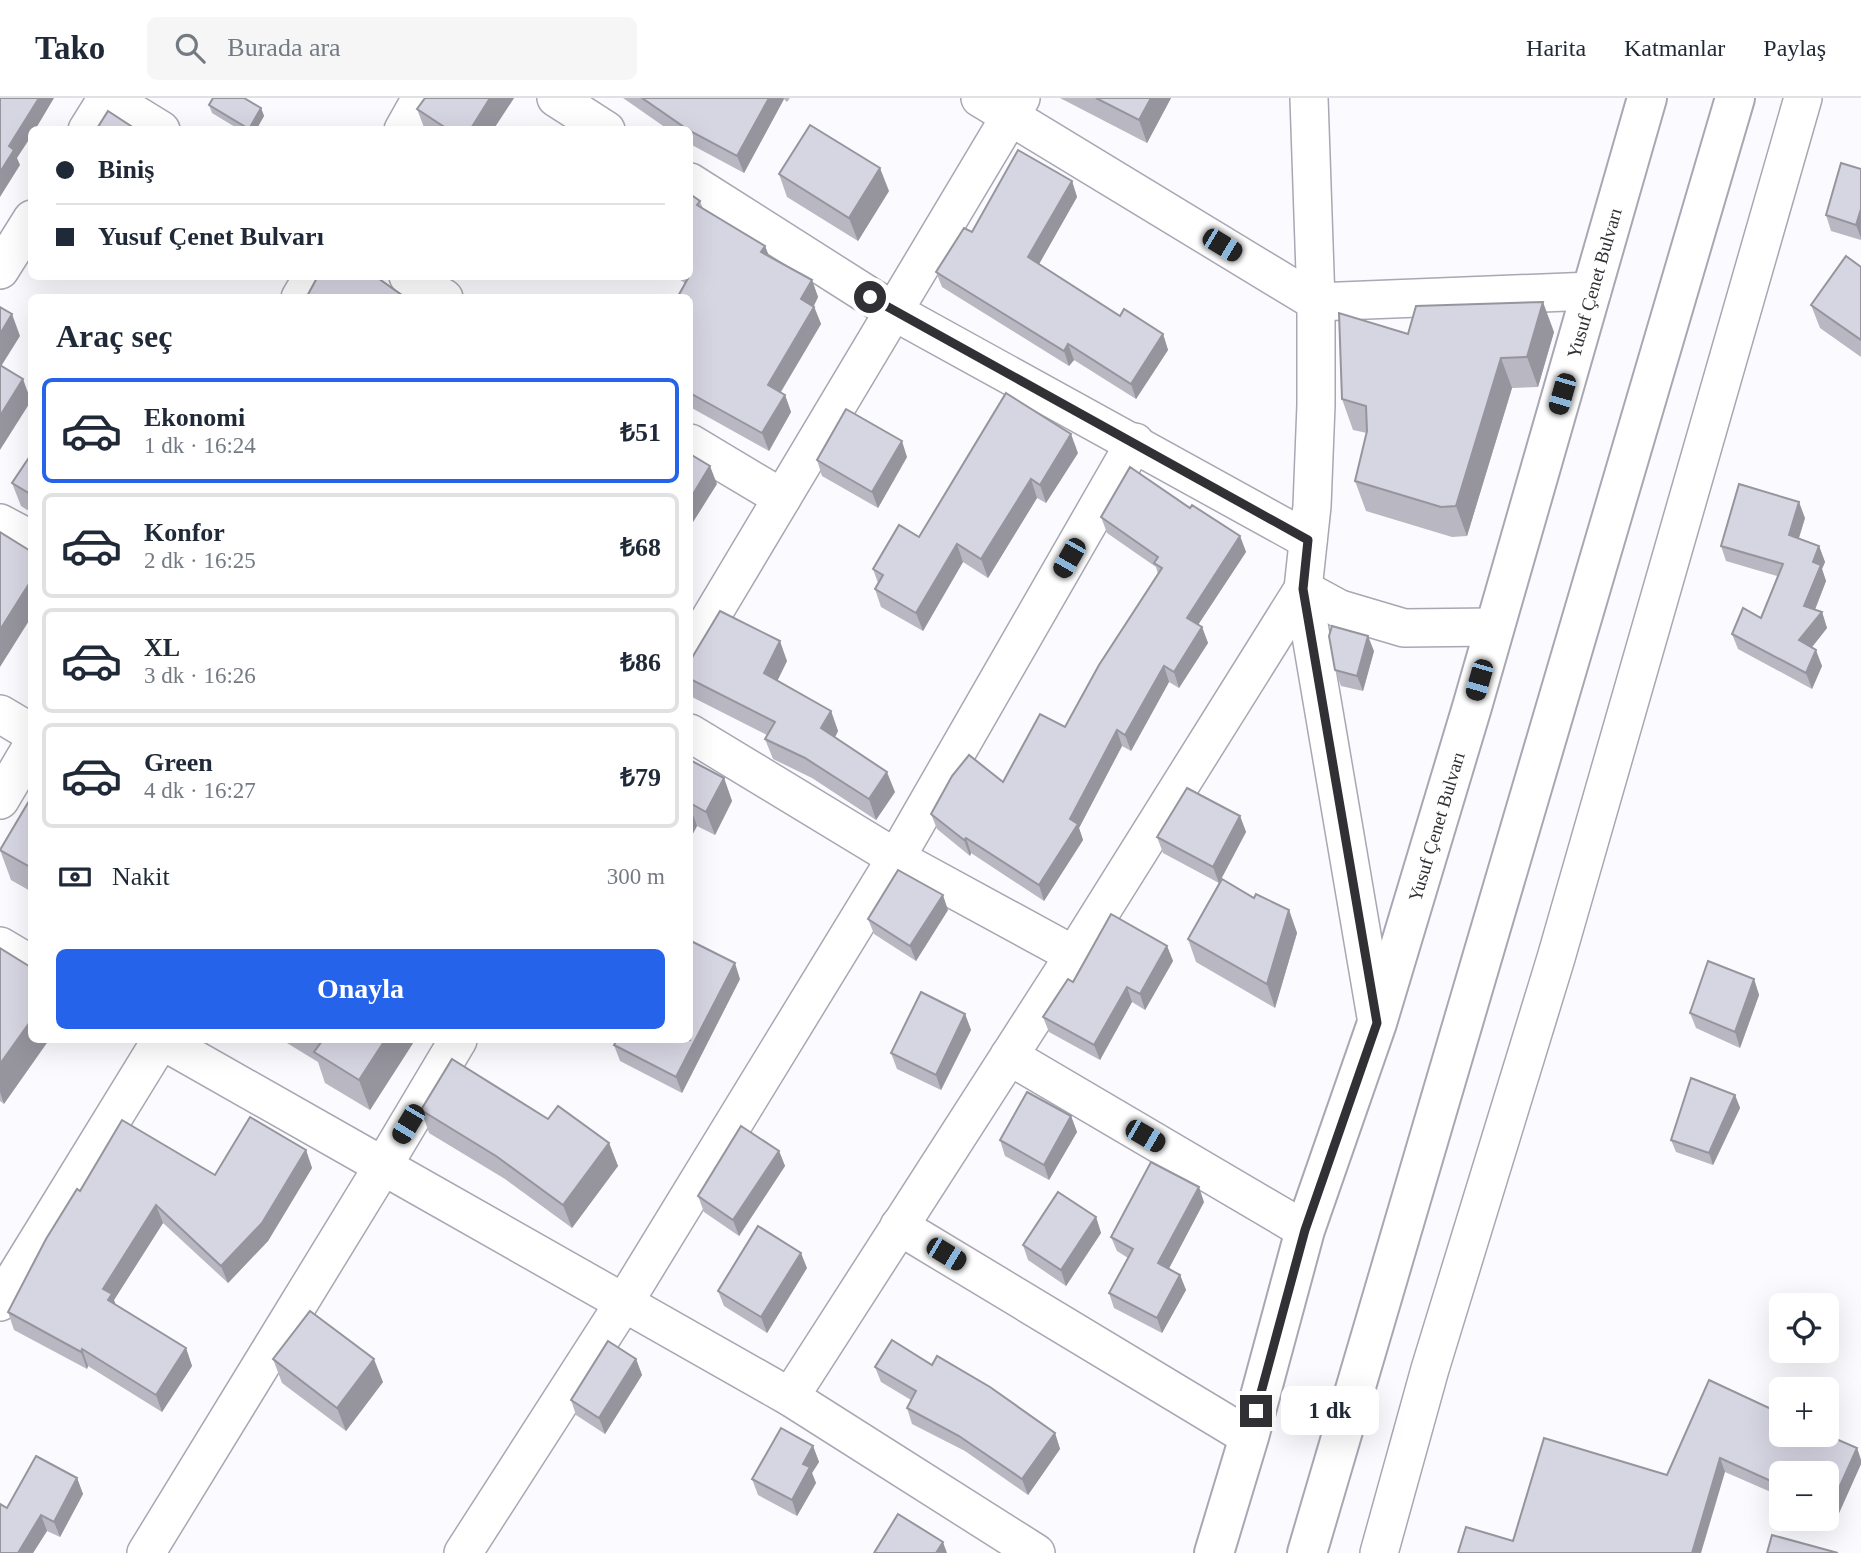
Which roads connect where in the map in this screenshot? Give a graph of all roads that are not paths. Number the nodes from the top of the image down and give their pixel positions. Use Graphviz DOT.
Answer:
graph roads {
  1 [pos="108,98"];
  2 [pos="421,98"];
  3 [pos="556,98"];
  4 [pos="1309,98"];
  5 [pos="1647,98"];
  6 [pos="1734,98"];
  7 [pos="1803,98"];
  8 [pos="1004,104"];
  9 [pos="90,126"];
  10 [pos="154,126"];
  11 [pos="405,126"];
  12 [pos="600,126"];
  13 [pos="693,185"];
  14 [pos="28,225"];
  15 [pos="0,270"];
  16 [pos="415,280"];
  17 [pos="1592,291"];
  18 [pos="437,294"];
  19 [pos="1316,302"];
  20 [pos="893,312"];
  21 [pos="1135,442"];
  22 [pos="693,445"];
  23 [pos="782,498"];
  24 [pos="0,523"];
  25 [pos="28,538"];
  26 [pos="1308,540"];
  27 [pos="1303,589"];
  28 [pos="1495,627"];
  29 [pos="693,647"];
  30 [pos="0,714"];
  31 [pos="28,731"];
  32 [pos="693,735"];
  33 [pos="28,753"];
  34 [pos="0,800"];
  35 [pos="896,858"];
  36 [pos="0,946"];
  37 [pos="1074,955"];
  38 [pos="28,963"];
  39 [pos="1377,1023"];
  40 [pos="159,1043"];
  41 [pos="166,1043"];
  42 [pos="456,1043"];
  43 [pos="1009,1056"];
  44 [pos="383,1166"];
  45 [pos="899,1226"];
  46 [pos="1305,1230"];
  47 [pos="625,1301"];
  48 [pos="0,1302"];
  49 [pos="790,1397"];
  50 [pos="1249,1437"];
  51 [pos="146,1553"];
  52 [pos="463,1553"];
  53 [pos="1036,1553"];
  54 [pos="1214,1553"];
  55 [pos="1307,1553"];
  56 [pos="1379,1553"];
  1 -- 9 [label="street"];
  1 -- 10 [label="street"];
  2 -- 11 [label="street"];
  3 -- 12 [label="street"];
  4 -- 19 [label="street"];
  5 -- 17 [label="highway, Yusuf Çenet Bulvarı"];
  6 -- 55 [label="highway"];
  7 -- 56 [label="street"];
  8 -- 19 [label="street"];
  8 -- 20 [label="street"];
  13 -- 20 [label="street"];
  14 -- 15 [label="street"];
  16 -- 18 [label="street"];
  17 -- 19 [label="street"];
  17 -- 28 [label="highway, Yusuf Çenet Bulvarı"];
  19 -- 26 [label="street"];
  20 -- 21 [label="street"];
  20 -- 23 [label="street"];
  21 -- 26 [label="street"];
  21 -- 35 [label="street"];
  22 -- 23 [label="street"];
  23 -- 29 [label="street"];
  24 -- 25 [label="street"];
  26 -- 27 [label="street"];
  27 -- 28 [label="street"];
  27 -- 37 [label="street"];
  27 -- 39 [label="street"];
  28 -- 39 [label="highway, Yusuf Çenet Bulvarı"];
  30 -- 31 [label="street"];
  32 -- 35 [label="street"];
  33 -- 34 [label="street"];
  35 -- 37 [label="street"];
  35 -- 47 [label="street"];
  36 -- 38 [label="street"];
  37 -- 43 [label="street"];
  39 -- 46 [label="highway, Yusuf Çenet Bulvarı"];
  40 -- 48 [label="street"];
  41 -- 44 [label="street"];
  42 -- 44 [label="street"];
  43 -- 45 [label="street"];
  43 -- 46 [label="street"];
  44 -- 47 [label="street"];
  44 -- 51 [label="street"];
  45 -- 49 [label="street"];
  45 -- 50 [label="street"];
  46 -- 50 [label="highway, Yusuf Çenet Bulvarı"];
  47 -- 49 [label="street"];
  47 -- 52 [label="street"];
  49 -- 53 [label="street"];
  50 -- 54 [label="highway, Yusuf Çenet Bulvarı"];
}
